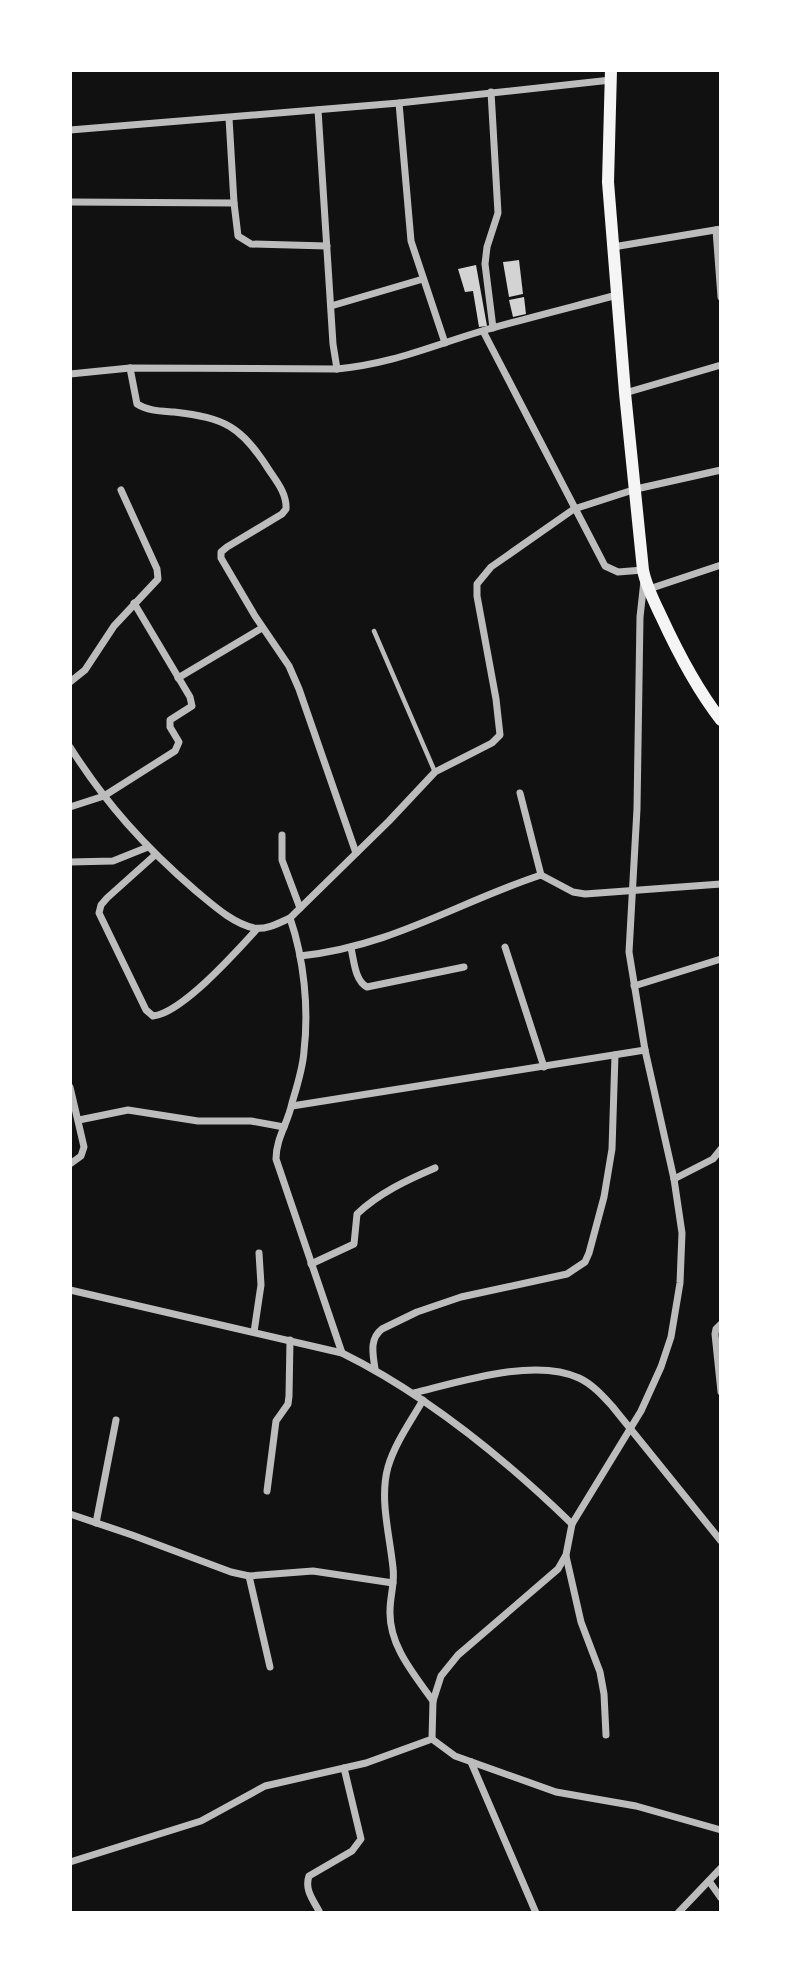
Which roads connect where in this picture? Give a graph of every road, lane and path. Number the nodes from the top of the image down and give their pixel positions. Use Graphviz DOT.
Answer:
graph roads {
  1 [pos="611,75"];
  2 [pos="491,92"];
  3 [pos="400,103"];
  4 [pos="318,110"];
  5 [pos="229,118"];
  6 [pos="70,130"];
  7 [pos="70,202"];
  8 [pos="234,203"];
  9 [pos="718,229"];
  10 [pos="327,246"];
  11 [pos="613,247"];
  12 [pos="423,279"];
  13 [pos="617,295"];
  14 [pos="721,298"];
  15 [pos="331,306"];
  16 [pos="493,328"];
  17 [pos="483,331"];
  18 [pos="445,343"];
  19 [pos="721,365"];
  20 [pos="130,369"];
  21 [pos="337,369"];
  22 [pos="70,374"];
  23 [pos="625,393"];
  24 [pos="721,470"];
  25 [pos="636,489"];
  26 [pos="121,490"];
  27 [pos="574,509"];
  28 [pos="721,565"];
  29 [pos="645,579"];
  30 [pos="134,603"];
  31 [pos="262,628"];
  32 [pos="374,631"];
  33 [pos="178,678"];
  34 [pos="70,682"];
  35 [pos="721,720"];
  36 [pos="70,747"];
  37 [pos="435,772"];
  38 [pos="520,793"];
  39 [pos="104,796"];
  40 [pos="70,807"];
  41 [pos="282,835"];
  42 [pos="148,848"];
  43 [pos="356,853"];
  44 [pos="155,855"];
  45 [pos="70,862"];
  46 [pos="541,875"];
  47 [pos="721,884"];
  48 [pos="632,891"];
  49 [pos="300,908"];
  50 [pos="289,918"];
  51 [pos="257,929"];
  52 [pos="506,947"];
  53 [pos="351,948"];
  54 [pos="300,956"];
  55 [pos="721,959"];
  56 [pos="464,967"];
  57 [pos="634,986"];
  58 [pos="645,1050"];
  59 [pos="615,1055"];
  60 [pos="544,1067"];
  61 [pos="70,1087"];
  62 [pos="292,1106"];
  63 [pos="79,1120"];
  64 [pos="284,1127"];
  65 [pos="721,1149"];
  66 [pos="70,1164"];
  67 [pos="435,1168"];
  68 [pos="674,1179"];
  69 [pos="259,1253"];
  70 [pos="311,1264"];
  71 [pos="70,1290"];
  72 [pos="721,1324"];
  73 [pos="254,1332"];
  74 [pos="289,1340"];
  75 [pos="342,1353"];
  76 [pos="374,1369"];
  77 [pos="721,1392"];
  78 [pos="414,1394"];
  79 [pos="423,1400"];
  80 [pos="116,1420"];
  81 [pos="631,1427"];
  82 [pos="267,1491"];
  83 [pos="70,1514"];
  84 [pos="96,1523"];
  85 [pos="572,1524"];
  86 [pos="721,1541"];
  87 [pos="566,1555"];
  88 [pos="249,1576"];
  89 [pos="393,1583"];
  90 [pos="270,1667"];
  91 [pos="433,1701"];
  92 [pos="606,1735"];
  93 [pos="432,1739"];
  94 [pos="471,1762"];
  95 [pos="344,1768"];
  96 [pos="721,1830"];
  97 [pos="70,1862"];
  98 [pos="721,1868"];
  99 [pos="709,1881"];
  100 [pos="721,1898"];
  101 [pos="320,1913"];
  102 [pos="536,1913"];
  103 [pos="678,1913"];
  1 -- 2 [label="street"];
  1 -- 11 [label="main road"];
  2 -- 3 [label="street"];
  2 -- 16 [label="street"];
  3 -- 4 [label="street"];
  3 -- 12 [label="street"];
  4 -- 5 [label="street"];
  4 -- 10 [label="street"];
  5 -- 6 [label="street"];
  5 -- 8 [label="street"];
  7 -- 8 [label="street"];
  8 -- 10 [label="street"];
  9 -- 11 [label="street"];
  9 -- 14 [label="street"];
  10 -- 15 [label="street"];
  11 -- 13 [label="main road"];
  12 -- 15 [label="street"];
  12 -- 18 [label="street"];
  13 -- 16 [label="street"];
  13 -- 23 [label="main road"];
  15 -- 21 [label="street"];
  16 -- 17 [label="street"];
  17 -- 18 [label="street"];
  17 -- 27 [label="street"];
  18 -- 21 [label="street"];
  19 -- 23 [label="street"];
  20 -- 21 [label="street"];
  20 -- 22 [label="street"];
  20 -- 31 [label="street"];
  23 -- 25 [label="main road"];
  24 -- 25 [label="street"];
  25 -- 27 [label="street"];
  25 -- 29 [label="main road"];
  26 -- 30 [label="street"];
  27 -- 29 [label="street"];
  27 -- 37 [label="street"];
  28 -- 29 [label="street"];
  29 -- 35 [label="main road"];
  29 -- 48 [label="street"];
  30 -- 33 [label="street"];
  30 -- 34 [label="street"];
  31 -- 33 [label="street"];
  31 -- 43 [label="street"];
  32 -- 37 [label="lane"];
  33 -- 39 [label="street"];
  36 -- 39 [label="street"];
  37 -- 43 [label="street"];
  38 -- 46 [label="street"];
  39 -- 40 [label="street"];
  39 -- 42 [label="street"];
  41 -- 49 [label="street"];
  42 -- 44 [label="street"];
  42 -- 45 [label="street"];
  43 -- 49 [label="street"];
  44 -- 51 [label="street"];
  44 -- 51 [label="street"];
  46 -- 48 [label="street"];
  46 -- 53 [label="street"];
  47 -- 48 [label="street"];
  48 -- 57 [label="street"];
  49 -- 50 [label="street"];
  50 -- 51 [label="street"];
  50 -- 54 [label="street"];
  52 -- 60 [label="street"];
  53 -- 54 [label="street"];
  53 -- 56 [label="street"];
  54 -- 62 [label="street"];
  55 -- 57 [label="street"];
  57 -- 58 [label="street"];
  58 -- 59 [label="street"];
  58 -- 68 [label="street"];
  59 -- 60 [label="street"];
  59 -- 76 [label="street"];
  60 -- 62 [label="street"];
  61 -- 63 [label="street"];
  62 -- 64 [label="street"];
  63 -- 64 [label="street"];
  63 -- 66 [label="street"];
  64 -- 70 [label="street"];
  65 -- 68 [label="street"];
  67 -- 70 [label="street"];
  68 -- 81 [label="street"];
  69 -- 73 [label="street"];
  70 -- 75 [label="street"];
  71 -- 73 [label="street"];
  72 -- 77 [label="street"];
  73 -- 74 [label="street"];
  74 -- 75 [label="street"];
  74 -- 82 [label="street"];
  75 -- 76 [label="street"];
  76 -- 78 [label="street"];
  78 -- 79 [label="street"];
  78 -- 81 [label="street"];
  79 -- 85 [label="street"];
  79 -- 89 [label="street"];
  80 -- 84 [label="street"];
  81 -- 85 [label="street"];
  81 -- 86 [label="street"];
  83 -- 84 [label="street"];
  84 -- 88 [label="street"];
  85 -- 87 [label="street"];
  87 -- 91 [label="street"];
  87 -- 92 [label="street"];
  88 -- 89 [label="street"];
  88 -- 90 [label="street"];
  89 -- 91 [label="street"];
  91 -- 93 [label="street"];
  93 -- 94 [label="street"];
  93 -- 95 [label="street"];
  94 -- 96 [label="street"];
  94 -- 102 [label="street"];
  95 -- 97 [label="street"];
  95 -- 101 [label="street"];
  98 -- 99 [label="street"];
  99 -- 100 [label="street"];
  99 -- 103 [label="street"];
}
